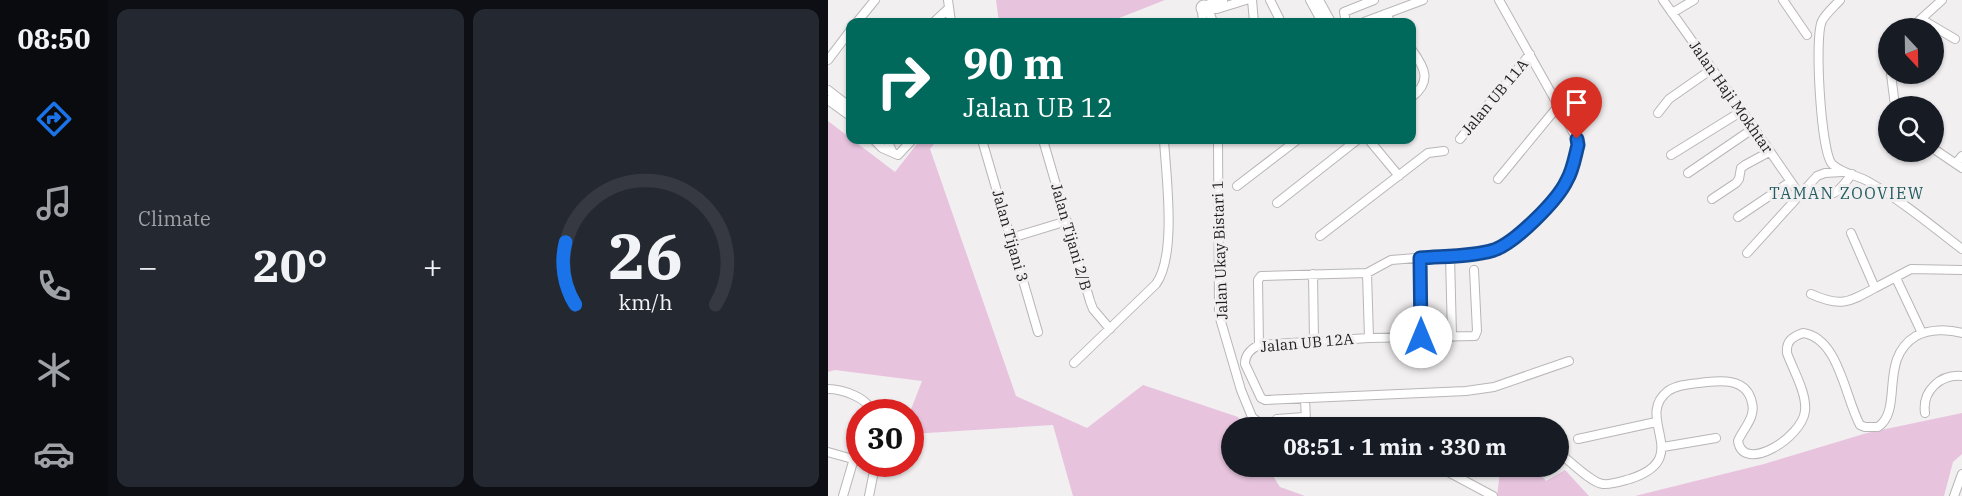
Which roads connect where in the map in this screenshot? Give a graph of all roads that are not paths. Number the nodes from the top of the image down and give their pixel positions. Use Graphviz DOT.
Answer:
graph roads {
  1 [pos="874,0"];
  2 [pos="1223,0"];
  3 [pos="1246,0"];
  4 [pos="1252,0"];
  5 [pos="1270,0"];
  6 [pos="1310,0"];
  7 [pos="1319,0"];
  8 [pos="1374,0"];
  9 [pos="1423,0"];
  10 [pos="1499,0"];
  11 [pos="1663,0"];
  12 [pos="1694,0"];
  13 [pos="1783,0"];
  14 [pos="1840,0"];
  15 [pos="1942,0"];
  16 [pos="948,4"];
  17 [pos="1204,6"];
  18 [pos="1672,13"];
  19 [pos="1385,14"];
  20 [pos="860,18"];
  21 [pos="937,18"];
  22 [pos="1254,18"];
  23 [pos="1279,18"];
  24 [pos="1320,18"];
  25 [pos="1329,18"];
  26 [pos="1345,18"];
  27 [pos="1374,18"];
  28 [pos="1388,18"];
  29 [pos="1922,18"];
  30 [pos="1944,33"];
  31 [pos="1807,35"];
  32 [pos="846,36"];
  33 [pos="1955,39"];
  34 [pos="1530,54"];
  35 [pos="1416,56"];
  36 [pos="828,60"];
  37 [pos="1712,69"];
  38 [pos="828,90"];
  39 [pos="1416,92"];
  40 [pos="828,100"];
  41 [pos="846,104"];
  42 [pos="1558,105"];
  43 [pos="1742,111"];
  44 [pos="846,113"];
  45 [pos="1659,113"];
  46 [pos="1754,128"];
  47 [pos="1460,139"];
  48 [pos="878,144"];
  49 [pos="889,144"];
  50 [pos="909,144"];
  51 [pos="983,144"];
  52 [pos="1044,144"];
  53 [pos="1164,144"];
  54 [pos="1218,144"];
  55 [pos="1292,144"];
  56 [pos="1352,144"];
  57 [pos="1372,144"];
  58 [pos="892,152"];
  59 [pos="1444,152"];
  60 [pos="1769,152"];
  61 [pos="1671,155"];
  62 [pos="1944,155"];
  63 [pos="1962,156"];
  64 [pos="1959,166"];
  65 [pos="1688,173"];
  66 [pos="1850,173"];
  67 [pos="1399,176"];
  68 [pos="1498,179"];
  69 [pos="1790,182"];
  70 [pos="1237,186"];
  71 [pos="1802,193"];
  72 [pos="1712,199"];
  73 [pos="1277,203"];
  74 [pos="1738,217"];
  75 [pos="1067,221"];
  76 [pos="1851,234"];
  77 [pos="1320,236"];
  78 [pos="1011,238"];
  79 [pos="1962,249"];
  80 [pos="1747,253"];
  81 [pos="1450,255"];
  82 [pos="1420,258"];
  83 [pos="1474,270"];
  84 [pos="1962,270"];
  85 [pos="1366,273"];
  86 [pos="1313,274"];
  87 [pos="1896,278"];
  88 [pos="1875,288"];
  89 [pos="1811,294"];
  90 [pos="1110,329"];
  91 [pos="1038,333"];
  92 [pos="1922,333"];
  93 [pos="1962,333"];
  94 [pos="1421,337"];
  95 [pos="1452,337"];
  96 [pos="1369,338"];
  97 [pos="1314,342"];
  98 [pos="1259,345"];
  99 [pos="1569,361"];
  100 [pos="1074,363"];
  101 [pos="1962,376"];
  102 [pos="828,389"];
  103 [pos="1303,398"];
  104 [pos="860,399"];
  105 [pos="1925,413"];
  106 [pos="1252,417"];
  107 [pos="1303,417"];
  108 [pos="1656,422"];
  109 [pos="1716,438"];
  110 [pos="1578,439"];
  111 [pos="1663,447"];
  112 [pos="828,452"];
  113 [pos="846,457"];
  114 [pos="1569,461"];
  115 [pos="1962,474"];
  116 [pos="850,477"];
  117 [pos="870,477"];
  118 [pos="1458,477"];
  119 [pos="843,496"];
  120 [pos="869,496"];
  121 [pos="1494,496"];
  122 [pos="1954,496"];
  1 -- 20 [label="street"];
  2 -- 17 [label="street"];
  3 -- 17 [label="street"];
  4 -- 22 [label="street"];
  5 -- 23 [label="street"];
  6 -- 24 [label="street"];
  7 -- 25 [label="street"];
  8 -- 26 [label="street"];
  9 -- 19 [label="street"];
  10 -- 34 [label="street"];
  11 -- 18 [label="street, Jalan Haji Mokhtar"];
  12 -- 18 [label="street"];
  13 -- 31 [label="street"];
  14 -- 66 [label="street"];
  15 -- 29 [label="street"];
  16 -- 21 [label="street"];
  18 -- 37 [label="street, Jalan Haji Mokhtar"];
  19 -- 27 [label="street"];
  19 -- 28 [label="street"];
  30 -- 33 [label="street"];
  32 -- 36 [label="street"];
  34 -- 42 [label="street"];
  34 -- 47 [label="street, Jalan UB 11A"];
  35 -- 39 [label="street"];
  37 -- 43 [label="street, Jalan Haji Mokhtar"];
  37 -- 45 [label="street"];
  38 -- 41 [label="street"];
  40 -- 44 [label="street"];
  42 -- 68 [label="street"];
  42 -- 81 [label="street"];
  43 -- 46 [label="street, Jalan Haji Mokhtar"];
  43 -- 61 [label="street"];
  46 -- 60 [label="street, Jalan Haji Mokhtar"];
  46 -- 65 [label="street"];
  48 -- 58 [label="street"];
  49 -- 58 [label="street"];
  50 -- 58 [label="street"];
  51 -- 78 [label="street, Jalan Tijani 3"];
  52 -- 75 [label="street, Jalan Tijani 2/B"];
  53 -- 90 [label="street"];
  54 -- 106 [label="street, Jalan Ukay Bistari 1"];
  55 -- 70 [label="street"];
  56 -- 73 [label="street"];
  57 -- 67 [label="street"];
  59 -- 67 [label="street"];
  60 -- 69 [label="street, Jalan Haji Mokhtar"];
  60 -- 72 [label="street"];
  62 -- 64 [label="street"];
  63 -- 64 [label="street"];
  66 -- 71 [label="street"];
  66 -- 71 [label="street"];
  66 -- 79 [label="street"];
  67 -- 77 [label="street"];
  69 -- 71 [label="street, Jalan Haji Mokhtar"];
  69 -- 74 [label="street"];
  71 -- 80 [label="street"];
  75 -- 78 [label="street"];
  75 -- 90 [label="street, Jalan Tijani 2/B"];
  76 -- 88 [label="street"];
  78 -- 91 [label="street, Jalan Tijani 3"];
  81 -- 82 [label="street"];
  81 -- 95 [label="street"];
  82 -- 85 [label="street"];
  82 -- 94 [label="street"];
  83 -- 95 [label="street, Jalan UB 12A"];
  84 -- 87 [label="street"];
  85 -- 86 [label="street"];
  85 -- 96 [label="street"];
  86 -- 97 [label="street"];
  86 -- 98 [label="street"];
  87 -- 88 [label="street"];
  87 -- 92 [label="street"];
  88 -- 89 [label="street"];
  90 -- 100 [label="street"];
  92 -- 93 [label="street"];
  92 -- 108 [label="street"];
  94 -- 95 [label="street, Jalan UB 12A"];
  94 -- 96 [label="street, Jalan UB 12A"];
  96 -- 97 [label="street, Jalan UB 12A"];
  97 -- 98 [label="street, Jalan UB 12A"];
  98 -- 103 [label="street, Jalan UB 12A"];
  99 -- 103 [label="street, Jalan UB 12A"];
  101 -- 105 [label="street"];
  102 -- 104 [label="street"];
  103 -- 107 [label="street"];
  108 -- 110 [label="street"];
  108 -- 111 [label="street"];
  109 -- 111 [label="street"];
  111 -- 114 [label="street"];
  112 -- 113 [label="street"];
  115 -- 122 [label="street"];
  116 -- 119 [label="street"];
  117 -- 120 [label="street"];
  118 -- 121 [label="street"];
}
